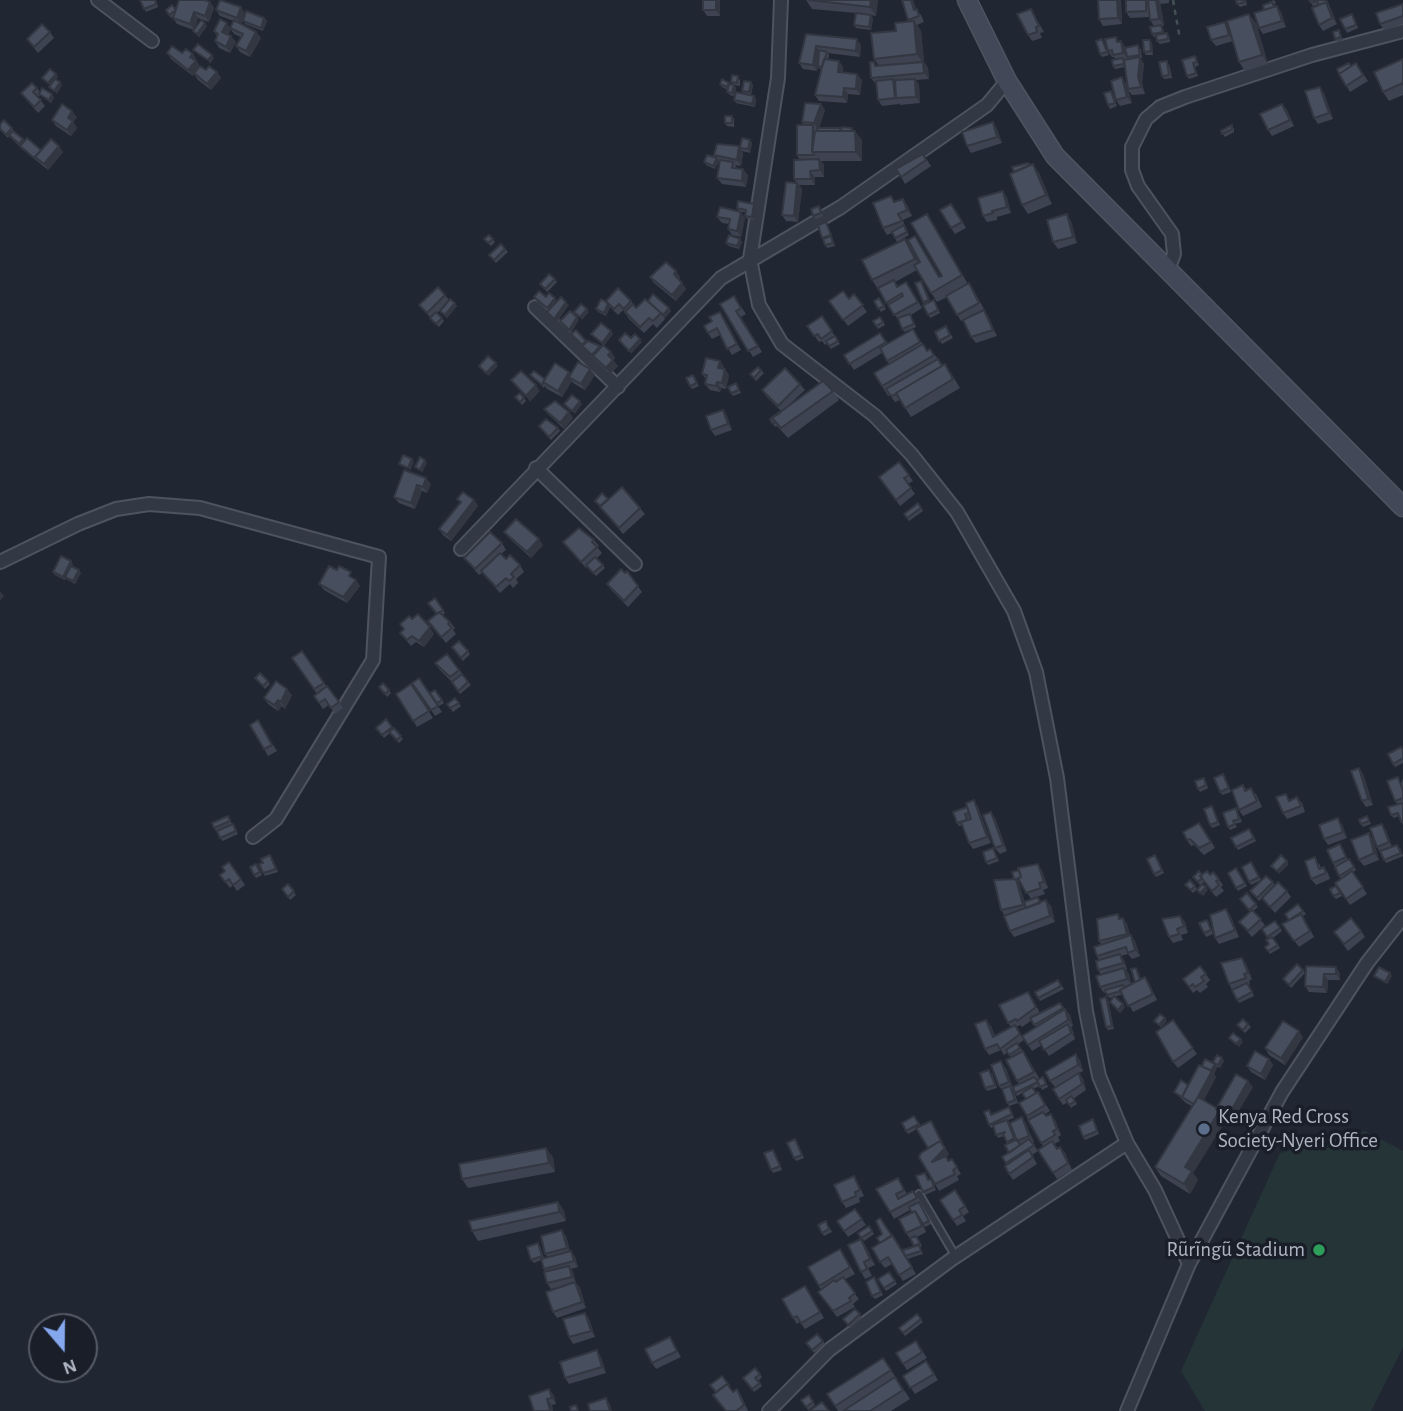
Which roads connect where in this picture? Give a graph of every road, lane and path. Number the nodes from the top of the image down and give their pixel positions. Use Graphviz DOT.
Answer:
graph roads {
  1 [pos="97,0"];
  2 [pos="781,0"];
  3 [pos="967,0"];
  4 [pos="1173,0"];
  5 [pos="1403,31"];
  6 [pos="1180,39"];
  7 [pos="152,41"];
  8 [pos="1007,81"];
  9 [pos="750,259"];
  10 [pos="1168,270"];
  11 [pos="535,307"];
  12 [pos="618,387"];
  13 [pos="537,468"];
  14 [pos="1403,507"];
  15 [pos="461,549"];
  16 [pos="0,562"];
  17 [pos="635,564"];
  18 [pos="253,837"];
  19 [pos="1403,916"];
  20 [pos="1127,1143"];
  21 [pos="919,1194"];
  22 [pos="956,1257"];
  23 [pos="1189,1264"];
  24 [pos="769,1411"];
  25 [pos="1127,1411"];
  1 -- 7 [label="street"];
  2 -- 9 [label="street"];
  3 -- 8 [label="main road"];
  4 -- 6 [label="path"];
  5 -- 10 [label="street"];
  8 -- 9 [label="street"];
  8 -- 10 [label="main road"];
  9 -- 12 [label="street"];
  9 -- 20 [label="street"];
  10 -- 14 [label="main road"];
  11 -- 12 [label="street"];
  12 -- 13 [label="street"];
  13 -- 15 [label="street"];
  13 -- 17 [label="street"];
  16 -- 18 [label="street"];
  19 -- 23 [label="street"];
  20 -- 22 [label="street"];
  20 -- 23 [label="street"];
  21 -- 22 [label="lane"];
  22 -- 24 [label="street"];
  23 -- 25 [label="street"];
}
